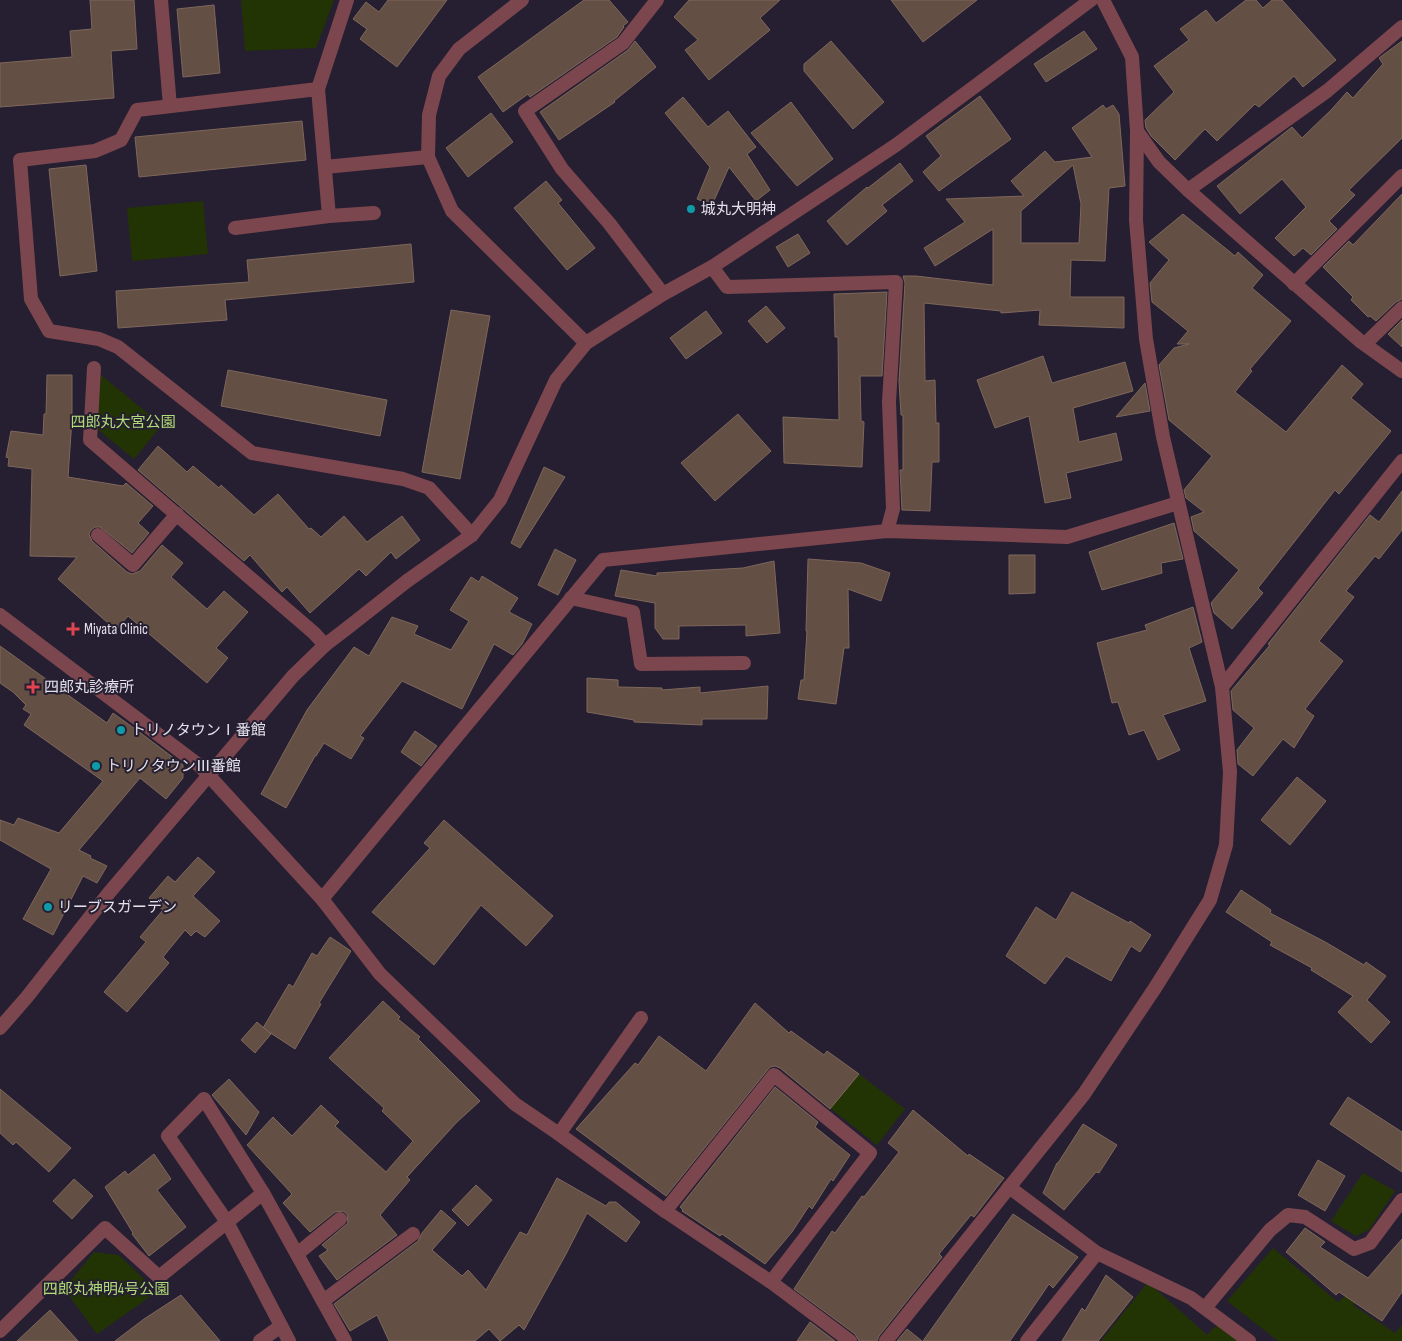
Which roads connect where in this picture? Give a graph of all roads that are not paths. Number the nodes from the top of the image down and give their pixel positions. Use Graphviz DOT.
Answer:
graph roads {
  1 [pos="161,0"];
  2 [pos="347,0"];
  3 [pos="522,0"];
  4 [pos="656,0"];
  5 [pos="1091,0"];
  6 [pos="1103,0"];
  7 [pos="1402,27"];
  8 [pos="318,89"];
  9 [pos="170,106"];
  10 [pos="1137,131"];
  11 [pos="428,157"];
  12 [pos="325,167"];
  13 [pos="1402,176"];
  14 [pos="1188,190"];
  15 [pos="374,213"];
  16 [pos="329,216"];
  17 [pos="235,228"];
  18 [pos="712,267"];
  19 [pos="1294,284"];
  20 [pos="663,294"];
  21 [pos="1402,308"];
  22 [pos="586,343"];
  23 [pos="1365,344"];
  24 [pos="94,368"];
  25 [pos="1402,371"];
  26 [pos="1402,461"];
  27 [pos="1178,503"];
  28 [pos="177,514"];
  29 [pos="887,531"];
  30 [pos="98,535"];
  31 [pos="472,535"];
  32 [pos="571,598"];
  33 [pos="0,615"];
  34 [pos="325,645"];
  35 [pos="744,663"];
  36 [pos="1222,687"];
  37 [pos="210,775"];
  38 [pos="322,899"];
  39 [pos="641,1018"];
  40 [pos="0,1028"];
  41 [pos="560,1134"];
  42 [pos="1009,1188"];
  43 [pos="263,1193"];
  44 [pos="1402,1200"];
  45 [pos="665,1211"];
  46 [pos="340,1219"];
  47 [pos="227,1222"];
  48 [pos="413,1234"];
  49 [pos="1098,1253"];
  50 [pos="297,1254"];
  51 [pos="771,1282"];
  52 [pos="322,1300"];
  53 [pos="1205,1308"];
  54 [pos="281,1326"];
  55 [pos="0,1331"];
  56 [pos="260,1341"];
  57 [pos="289,1341"];
  58 [pos="344,1341"];
  59 [pos="850,1341"];
  60 [pos="886,1341"];
  61 [pos="1027,1341"];
  62 [pos="1249,1341"];
  1 -- 9 [label="street"];
  2 -- 8 [label="street"];
  3 -- 11 [label="street"];
  4 -- 20 [label="street"];
  5 -- 18 [label="street"];
  6 -- 10 [label="street"];
  7 -- 14 [label="street"];
  8 -- 9 [label="street"];
  8 -- 12 [label="street"];
  9 -- 31 [label="street"];
  10 -- 14 [label="street"];
  10 -- 27 [label="street"];
  11 -- 12 [label="street"];
  11 -- 22 [label="street"];
  12 -- 16 [label="street"];
  13 -- 19 [label="street"];
  14 -- 19 [label="street"];
  15 -- 16 [label="street"];
  16 -- 17 [label="street"];
  18 -- 20 [label="street"];
  18 -- 29 [label="street"];
  19 -- 23 [label="street"];
  20 -- 22 [label="street"];
  21 -- 23 [label="street"];
  22 -- 31 [label="street"];
  23 -- 25 [label="street"];
  24 -- 28 [label="street"];
  26 -- 36 [label="street"];
  27 -- 29 [label="street"];
  27 -- 36 [label="street"];
  28 -- 30 [label="street"];
  28 -- 34 [label="street"];
  29 -- 32 [label="street"];
  31 -- 34 [label="street"];
  32 -- 35 [label="street"];
  32 -- 38 [label="street"];
  33 -- 37 [label="street"];
  34 -- 37 [label="street"];
  36 -- 42 [label="street"];
  37 -- 38 [label="street"];
  37 -- 40 [label="street"];
  38 -- 41 [label="street"];
  39 -- 41 [label="street"];
  41 -- 45 [label="street"];
  42 -- 49 [label="street"];
  42 -- 60 [label="street"];
  43 -- 47 [label="street"];
  43 -- 47 [label="street"];
  43 -- 50 [label="street"];
  44 -- 53 [label="street"];
  45 -- 51 [label="street"];
  45 -- 51 [label="street"];
  46 -- 50 [label="street"];
  47 -- 54 [label="street"];
  47 -- 55 [label="street"];
  48 -- 52 [label="street"];
  49 -- 53 [label="street"];
  49 -- 61 [label="street"];
  50 -- 52 [label="street"];
  51 -- 59 [label="street"];
  52 -- 58 [label="street"];
  53 -- 62 [label="street"];
  54 -- 56 [label="street"];
  54 -- 57 [label="street"];
}
